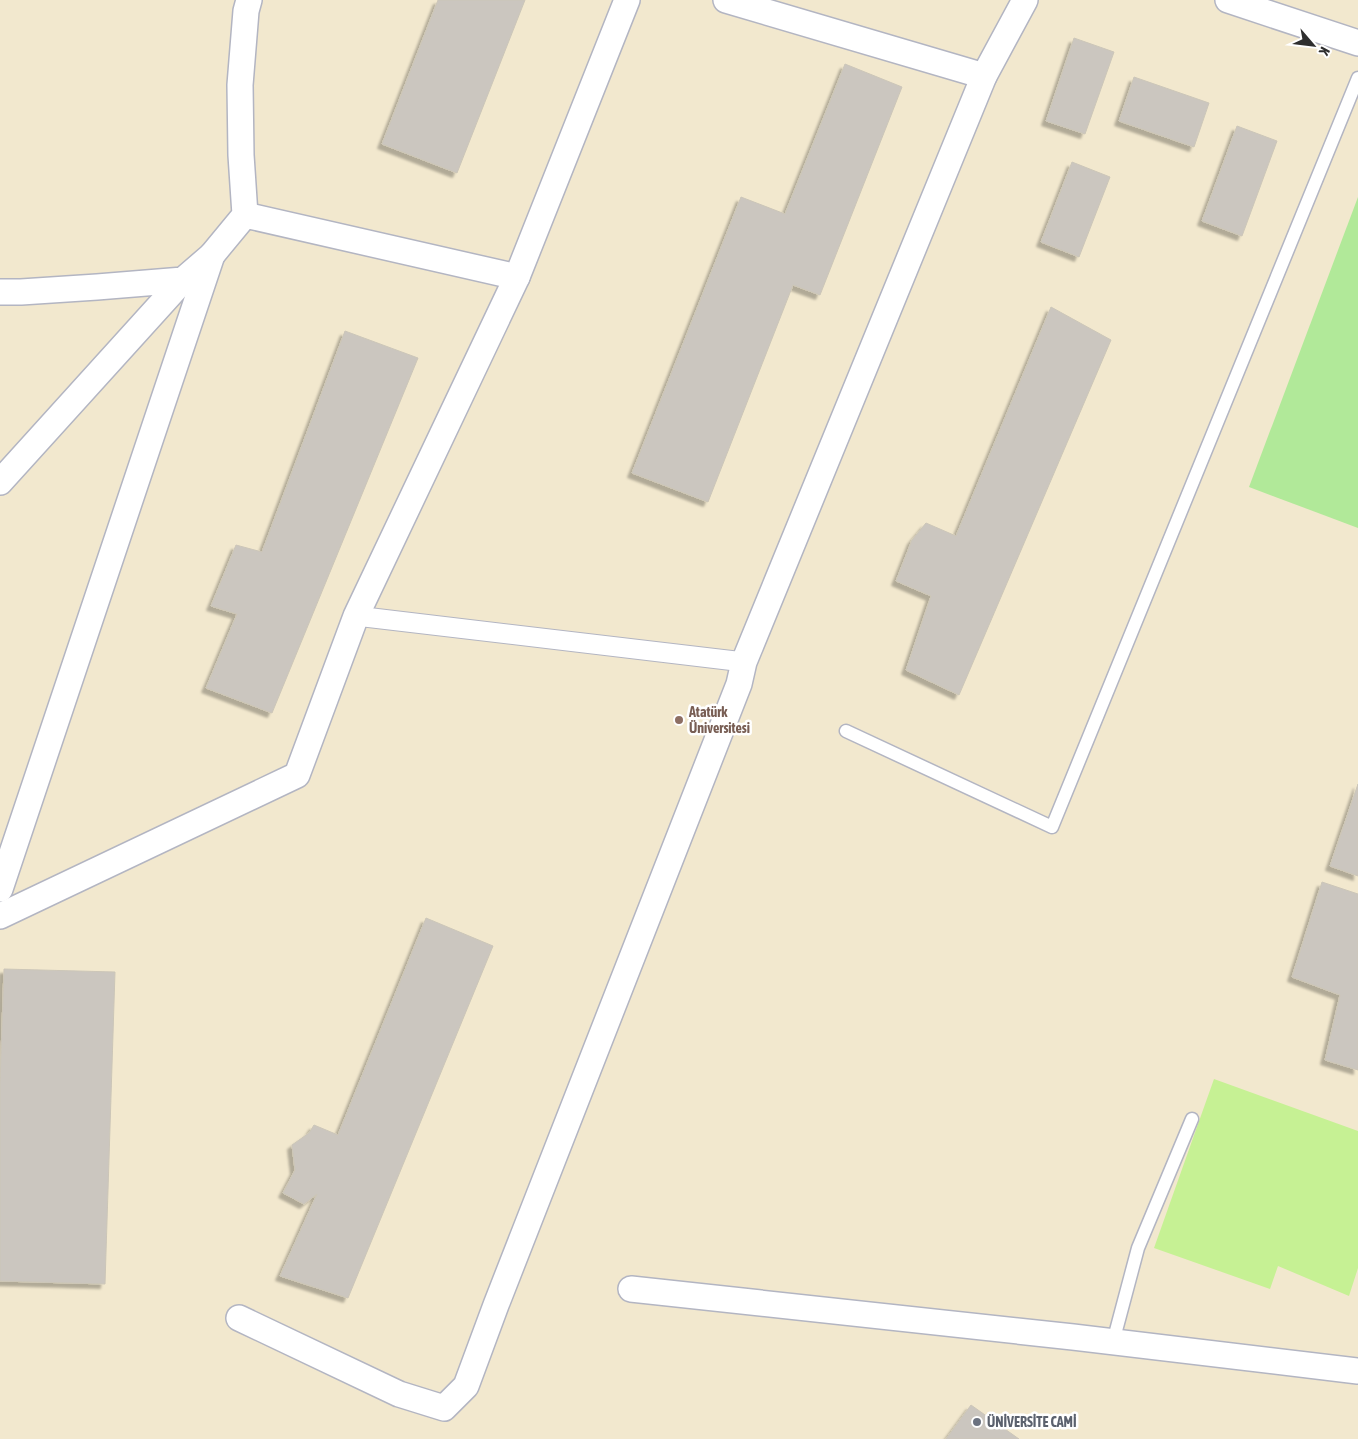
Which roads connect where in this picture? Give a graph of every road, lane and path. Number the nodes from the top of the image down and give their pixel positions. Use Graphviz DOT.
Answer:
graph roads {
  1 [pos="249,0"];
  2 [pos="627,0"];
  3 [pos="726,0"];
  4 [pos="1025,0"];
  5 [pos="1228,0"];
  6 [pos="1358,43"];
  7 [pos="984,76"];
  8 [pos="1358,78"];
  9 [pos="245,215"];
  10 [pos="212,255"];
  11 [pos="517,277"];
  12 [pos="183,280"];
  13 [pos="0,292"];
  14 [pos="0,482"];
  15 [pos="356,616"];
  16 [pos="744,662"];
  17 [pos="846,732"];
  18 [pos="0,889"];
  19 [pos="0,916"];
  20 [pos="1192,1119"];
  21 [pos="630,1289"];
  22 [pos="239,1318"];
  23 [pos="1113,1342"];
  24 [pos="1358,1371"];
  1 -- 9 [label="street"];
  2 -- 11 [label="street"];
  3 -- 7 [label="street"];
  4 -- 7 [label="street"];
  5 -- 6 [label="street"];
  7 -- 16 [label="street"];
  8 -- 17 [label="lane"];
  9 -- 10 [label="street"];
  9 -- 11 [label="street"];
  10 -- 12 [label="street"];
  10 -- 18 [label="street"];
  11 -- 15 [label="street"];
  12 -- 13 [label="street"];
  12 -- 14 [label="street"];
  15 -- 16 [label="street"];
  15 -- 19 [label="street"];
  16 -- 22 [label="street"];
  20 -- 23 [label="lane"];
  21 -- 23 [label="street"];
  23 -- 24 [label="street"];
}
